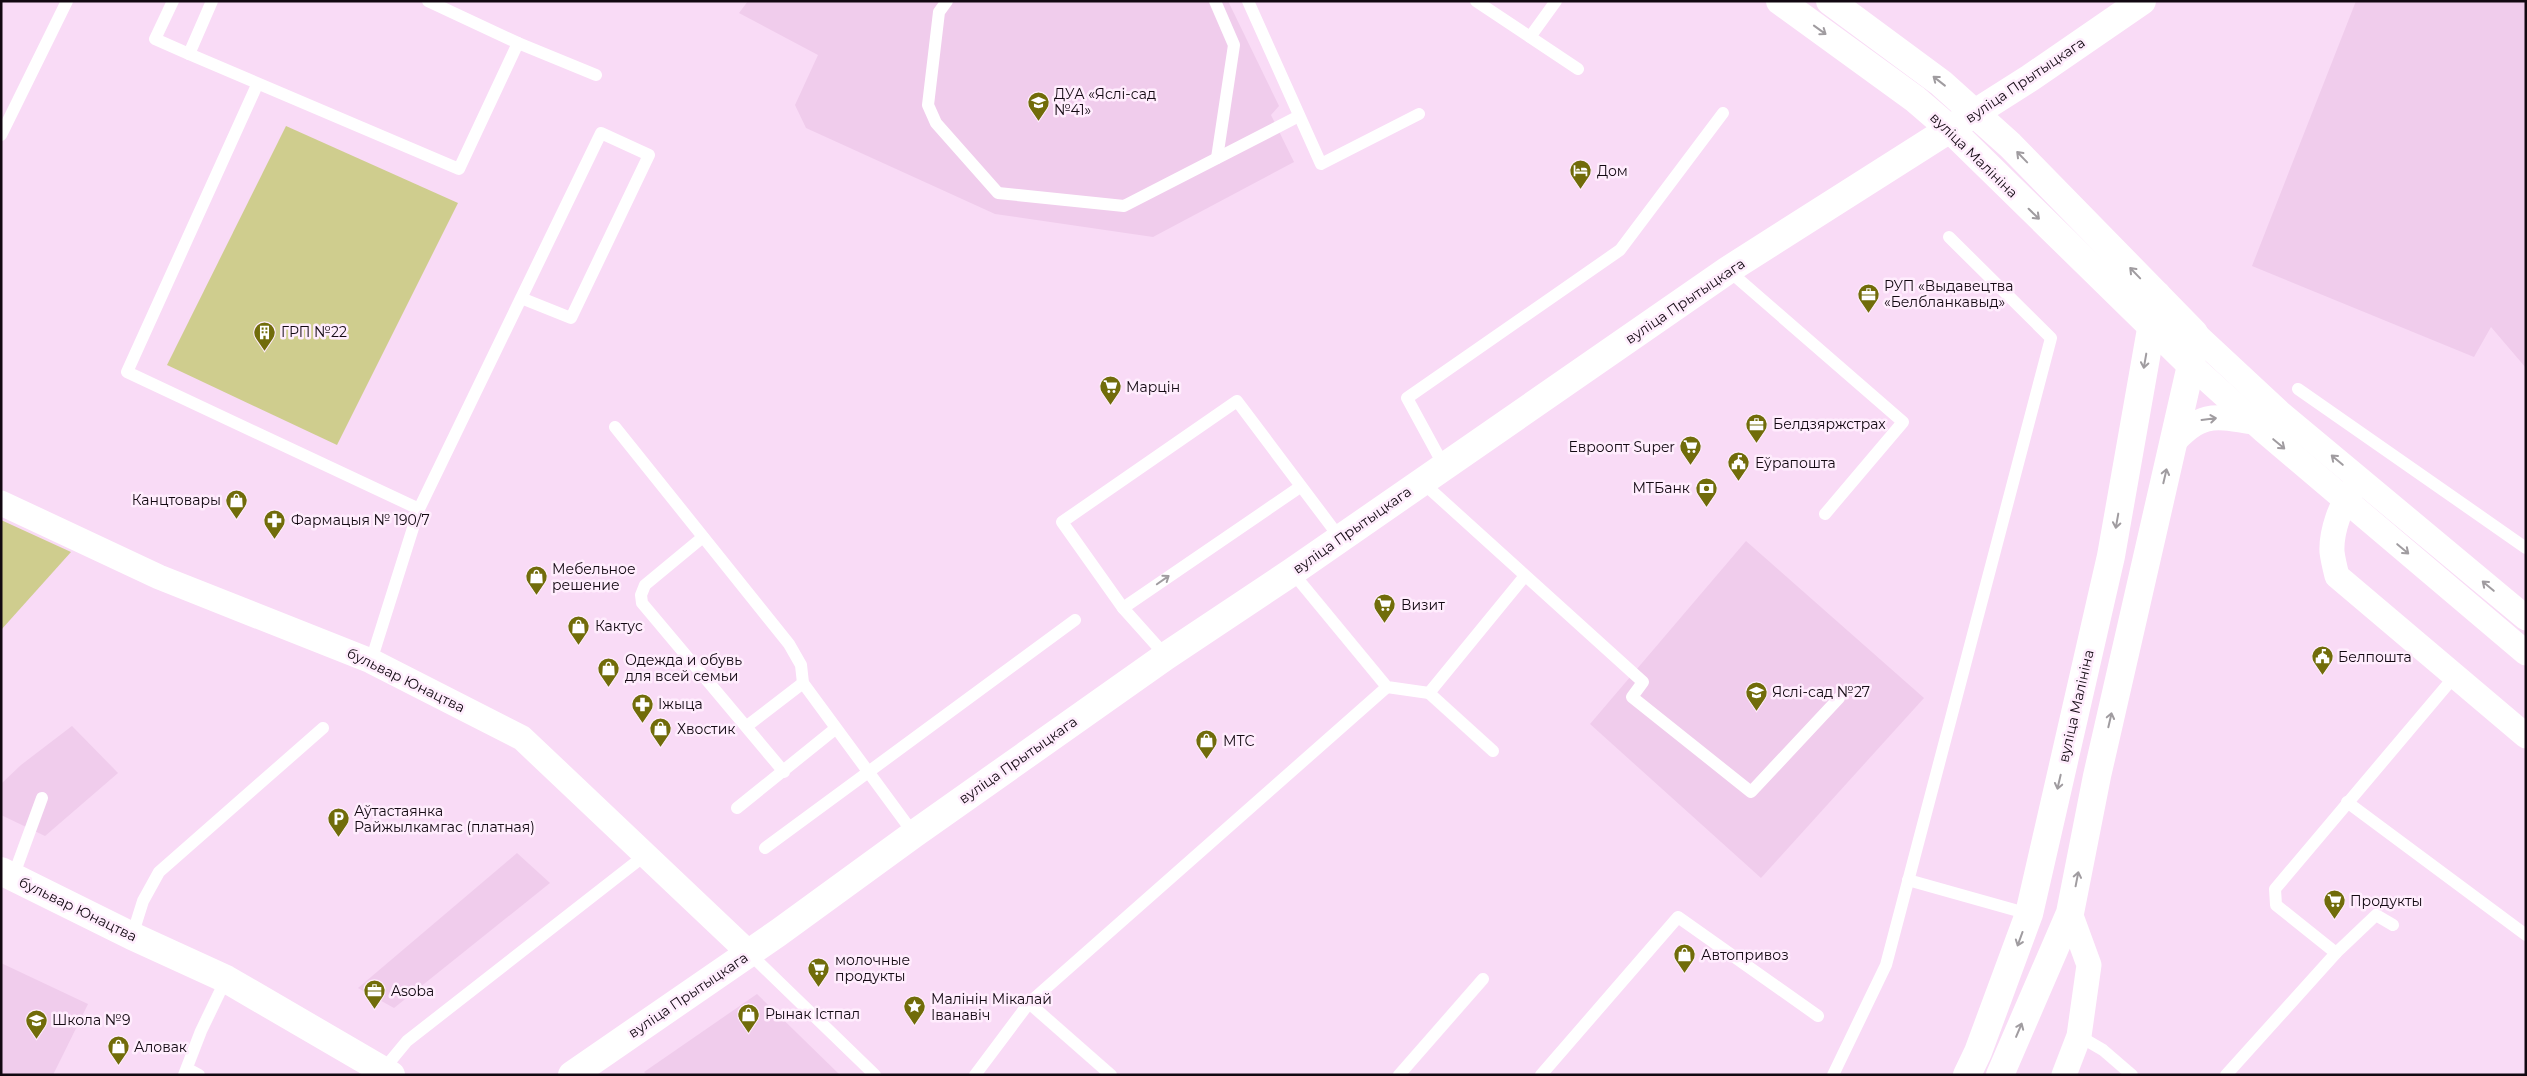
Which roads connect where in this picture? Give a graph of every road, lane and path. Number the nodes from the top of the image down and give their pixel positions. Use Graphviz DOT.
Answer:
graph roads {
  1 [pos="67,1"];
  2 [pos="173,1"];
  3 [pos="212,1"];
  4 [pos="428,1"];
  5 [pos="947,1"];
  6 [pos="1215,1"];
  7 [pos="1248,1"];
  8 [pos="1476,1"];
  9 [pos="1556,1"];
  10 [pos="1780,1"];
  11 [pos="1830,1"];
  12 [pos="2142,1"];
  13 [pos="1530,36"];
  14 [pos="518,43"];
  15 [pos="189,54"];
  16 [pos="1578,69"];
  17 [pos="596,75"];
  18 [pos="257,85"];
  19 [pos="1975,113"];
  20 [pos="1419,114"];
  21 [pos="1723,114"];
  22 [pos="1300,116"];
  23 [pos="1951,130"];
  24 [pos="1,135"];
  25 [pos="1217,158"];
  26 [pos="1950,238"];
  27 [pos="1728,270"];
  28 [pos="2157,296"];
  29 [pos="521,298"];
  30 [pos="2151,328"];
  31 [pos="2194,333"];
  32 [pos="2191,365"];
  33 [pos="2298,389"];
  34 [pos="2254,422"];
  35 [pos="615,427"];
  36 [pos="2173,443"];
  37 [pos="1444,466"];
  38 [pos="2360,480"];
  39 [pos="1422,482"];
  40 [pos="1300,487"];
  41 [pos="2344,500"];
  42 [pos="1,503"];
  43 [pos="418,509"];
  44 [pos="1825,514"];
  45 [pos="703,538"];
  46 [pos="1340,538"];
  47 [pos="2526,548"];
  48 [pos="1292,572"];
  49 [pos="1524,577"];
  50 [pos="1123,608"];
  51 [pos="2526,618"];
  52 [pos="1075,620"];
  53 [pos="2526,653"];
  54 [pos="1166,656"];
  55 [pos="370,661"];
  56 [pos="2454,677"];
  57 [pos="803,684"];
  58 [pos="1387,687"];
  59 [pos="1430,693"];
  60 [pos="1839,698"];
  61 [pos="747,726"];
  62 [pos="323,728"];
  63 [pos="835,729"];
  64 [pos="2526,736"];
  65 [pos="1493,751"];
  66 [pos="784,772"];
  67 [pos="867,773"];
  68 [pos="42,798"];
  69 [pos="2347,802"];
  70 [pos="738,808"];
  71 [pos="914,834"];
  72 [pos="765,848"];
  73 [pos="644,856"];
  74 [pos="7,874"];
  75 [pos="1908,880"];
  76 [pos="2070,913"];
  77 [pos="2029,914"];
  78 [pos="2393,925"];
  79 [pos="2526,935"];
  80 [pos="132,936"];
  81 [pos="749,953"];
  82 [pos="2336,953"];
  83 [pos="226,979"];
  84 [pos="1483,979"];
  85 [pos="1029,1003"];
  86 [pos="1818,1016"];
  87 [pos="2079,1036"];
  88 [pos="387,1072"];
  89 [pos="190,1073"];
  90 [pos="572,1075"];
  91 [pos="875,1075"];
  92 [pos="975,1075"];
  93 [pos="1112,1075"];
  94 [pos="1399,1075"];
  95 [pos="1541,1075"];
  96 [pos="1834,1075"];
  97 [pos="1967,1075"];
  98 [pos="2000,1075"];
  99 [pos="2064,1075"];
  100 [pos="2132,1075"];
  101 [pos="2226,1075"];
  1 -- 24 [label="lane"];
  2 -- 15 [label="lane"];
  3 -- 15 [label="lane"];
  4 -- 14 [label="lane"];
  5 -- 25 [label="lane"];
  6 -- 25 [label="lane"];
  7 -- 22 [label="lane"];
  8 -- 13 [label="lane"];
  9 -- 13 [label="lane"];
  10 -- 23 [label="main road, вуліца Малініна, one-way"];
  19 -- 11 [label="main road, one-way"];
  12 -- 19 [label="main road, вуліца Прытыцкага"];
  13 -- 16 [label="lane"];
  14 -- 17 [label="lane"];
  14 -- 18 [label="lane"];
  15 -- 18 [label="lane"];
  18 -- 43 [label="lane"];
  19 -- 23 [label="main road, вуліца Прытыцкага"];
  28 -- 19 [label="main road, one-way"];
  20 -- 22 [label="lane"];
  21 -- 37 [label="lane"];
  22 -- 25 [label="lane"];
  23 -- 27 [label="main road, вуліца Прытыцкага"];
  23 -- 30 [label="main road, вуліца Малініна, one-way"];
  26 -- 75 [label="lane"];
  27 -- 37 [label="main road, вуліца Прытыцкага"];
  27 -- 44 [label="lane"];
  28 -- 30 [label="main road, вуліца Малініна"];
  28 -- 31 [label="main road"];
  29 -- 29 [label="lane"];
  29 -- 43 [label="lane"];
  30 -- 32 [label="main road, вуліца Малініна"];
  30 -- 77 [label="main road, вуліца Малініна, one-way"];
  31 -- 32 [label="main road"];
  38 -- 31 [label="street, one-way"];
  32 -- 34 [label="street"];
  32 -- 36 [label="main road"];
  33 -- 47 [label="lane"];
  36 -- 34 [label="street, one-way"];
  34 -- 41 [label="street, one-way"];
  35 -- 45 [label="lane"];
  76 -- 36 [label="main road, one-way"];
  37 -- 39 [label="main road, вуліца Прытыцкага"];
  38 -- 41 [label="street"];
  51 -- 38 [label="street, one-way"];
  39 -- 46 [label="main road, вуліца Прытыцкага"];
  39 -- 49 [label="lane"];
  40 -- 46 [label="lane"];
  50 -- 40 [label="lane, one-way"];
  40 -- 50 [label="lane"];
  41 -- 53 [label="street, one-way"];
  41 -- 56 [label="street"];
  42 -- 55 [label="street, бульвар Юнацтва"];
  43 -- 55 [label="lane"];
  45 -- 57 [label="lane"];
  45 -- 61 [label="lane"];
  46 -- 48 [label="main road, вуліца Прытыцкага"];
  48 -- 54 [label="main road, вуліца Прытыцкага"];
  48 -- 58 [label="lane"];
  49 -- 59 [label="lane"];
  49 -- 60 [label="lane"];
  50 -- 54 [label="lane"];
  52 -- 67 [label="lane"];
  54 -- 71 [label="main road, вуліца Прытыцкага"];
  55 -- 73 [label="street, бульвар Юнацтва"];
  56 -- 64 [label="street"];
  56 -- 69 [label="lane"];
  57 -- 61 [label="lane"];
  57 -- 63 [label="lane"];
  58 -- 59 [label="lane"];
  58 -- 85 [label="lane"];
  59 -- 65 [label="lane"];
  61 -- 66 [label="lane"];
  62 -- 80 [label="lane"];
  63 -- 66 [label="lane"];
  63 -- 67 [label="lane"];
  66 -- 70 [label="lane"];
  67 -- 71 [label="lane"];
  67 -- 72 [label="lane"];
  68 -- 74 [label="lane"];
  69 -- 79 [label="lane"];
  69 -- 82 [label="lane"];
  71 -- 81 [label="main road, вуліца Прытыцкага"];
  73 -- 81 [label="street, бульвар Юнацтва"];
  73 -- 88 [label="lane"];
  74 -- 80 [label="main road, бульвар Юнацтва"];
  75 -- 77 [label="lane"];
  75 -- 96 [label="lane"];
  76 -- 87 [label="street"];
  98 -- 76 [label="main road, one-way"];
  77 -- 97 [label="main road, вуліца Малініна, one-way"];
  78 -- 82 [label="lane"];
  80 -- 83 [label="main road, бульвар Юнацтва"];
  81 -- 90 [label="main road, вуліца Прытыцкага"];
  81 -- 91 [label="lane"];
  82 -- 101 [label="lane"];
  83 -- 88 [label="main road, бульвар Юнацтва"];
  83 -- 89 [label="lane"];
  84 -- 94 [label="lane"];
  85 -- 92 [label="lane"];
  85 -- 93 [label="lane"];
  86 -- 95 [label="lane"];
  87 -- 99 [label="street"];
  87 -- 100 [label="lane"];
}
